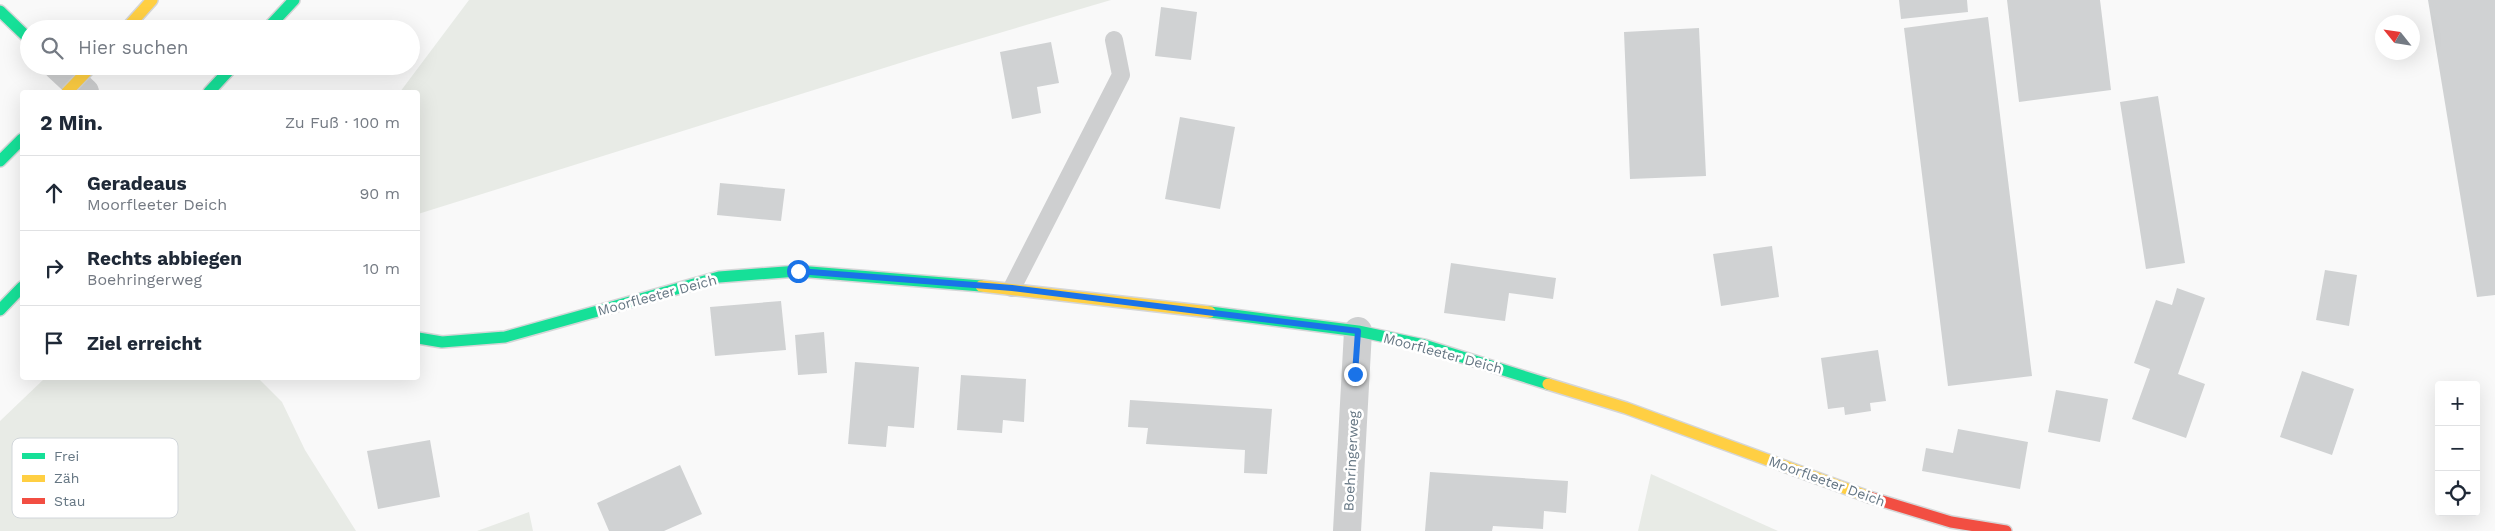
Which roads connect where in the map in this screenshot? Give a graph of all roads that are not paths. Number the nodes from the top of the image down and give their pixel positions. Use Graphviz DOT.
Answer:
graph roads {
  1 [pos="152,0"];
  2 [pos="294,0"];
  3 [pos="0,11"];
  4 [pos="134,20"];
  5 [pos="275,20"];
  6 [pos="20,30"];
  7 [pos="1114,40"];
  8 [pos="67,75"];
  9 [pos="83,75"];
  10 [pos="225,75"];
  11 [pos="69,90"];
  12 [pos="83,90"];
  13 [pos="212,90"];
  14 [pos="20,141"];
  15 [pos="0,161"];
  16 [pos="1012,288"];
  17 [pos="20,289"];
  18 [pos="0,310"];
  19 [pos="1358,331"];
  20 [pos="420,338"];
  21 [pos="1347,531"];
  22 [pos="2006,531"];
  1 -- 4 [label="main road"];
  2 -- 5 [label="main road"];
  3 -- 6 [label="main road"];
  7 -- 16 [label="lane"];
  8 -- 12 [label="street"];
  9 -- 11 [label="main road, bridge"];
  10 -- 13 [label="main road"];
  14 -- 15 [label="main road"];
  16 -- 19 [label="main road, Moorfleeter Deich"];
  16 -- 20 [label="main road, Moorfleeter Deich"];
  17 -- 18 [label="main road"];
  19 -- 21 [label="street, Boehringerweg"];
  19 -- 22 [label="main road, Moorfleeter Deich"];
}
